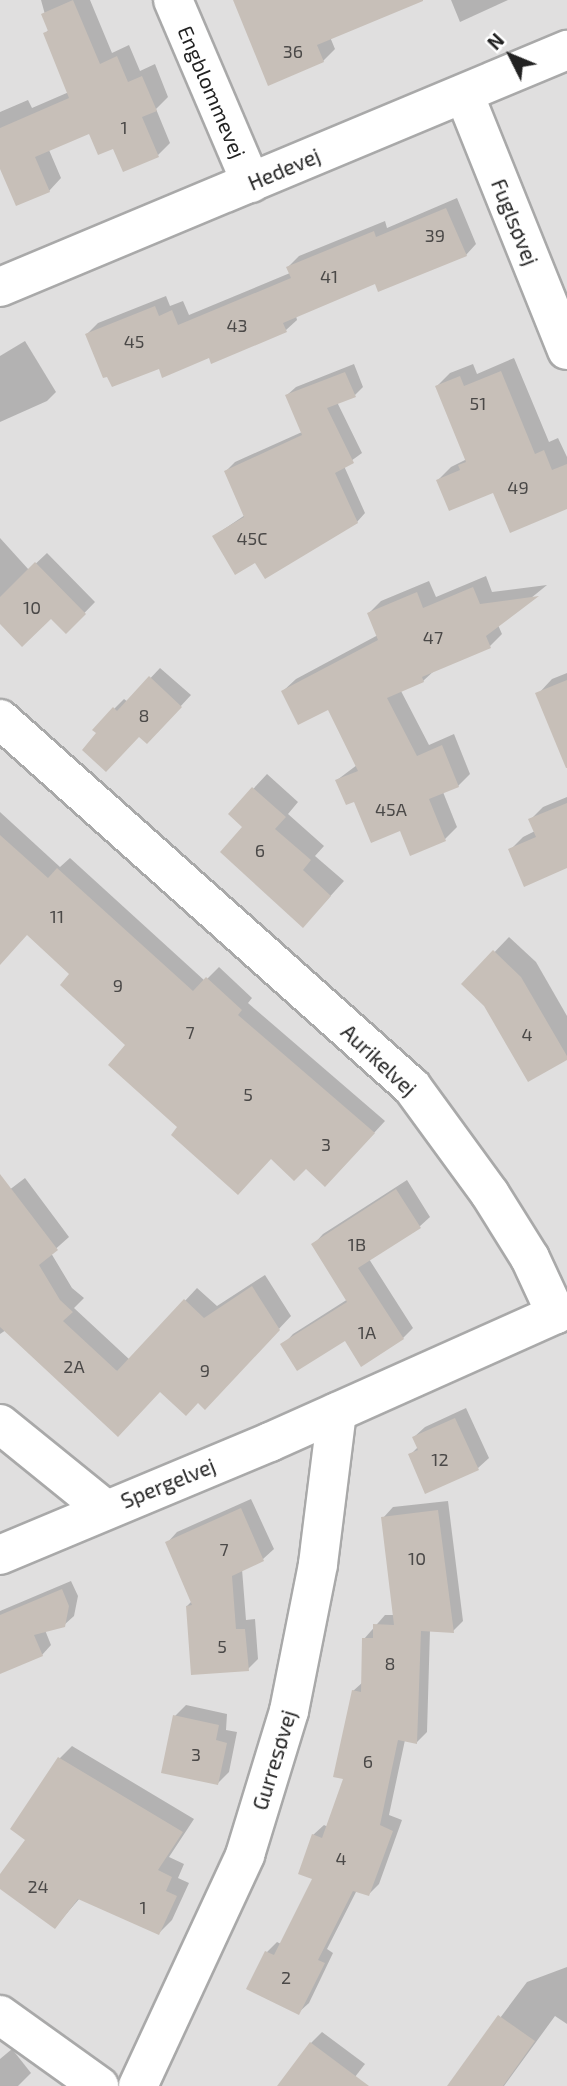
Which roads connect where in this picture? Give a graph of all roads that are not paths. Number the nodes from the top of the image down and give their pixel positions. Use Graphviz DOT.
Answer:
graph roads {
  1 [pos="173,0"];
  2 [pos="567,50"];
  3 [pos="464,94"];
  4 [pos="251,183"];
  5 [pos="0,287"];
  6 [pos="567,350"];
  7 [pos="0,719"];
  8 [pos="337,1412"];
  9 [pos="0,1424"];
  10 [pos="104,1509"];
  11 [pos="0,1555"];
  12 [pos="0,2015"];
  13 [pos="99,2086"];
  14 [pos="138,2086"];
  1 -- 4 [label="street, Engblommevej"];
  2 -- 3 [label="street, Hedevej"];
  3 -- 4 [label="street, Hedevej"];
  3 -- 6 [label="street, Fuglsøvej"];
  4 -- 5 [label="street, Hedevej"];
  7 -- 8 [label="street, Aurikelvej"];
  8 -- 10 [label="street, Spergelvej"];
  8 -- 14 [label="street, Gurresøvej"];
  9 -- 10 [label="street"];
  10 -- 11 [label="street, Spergelvej"];
  12 -- 13 [label="street"];
}
